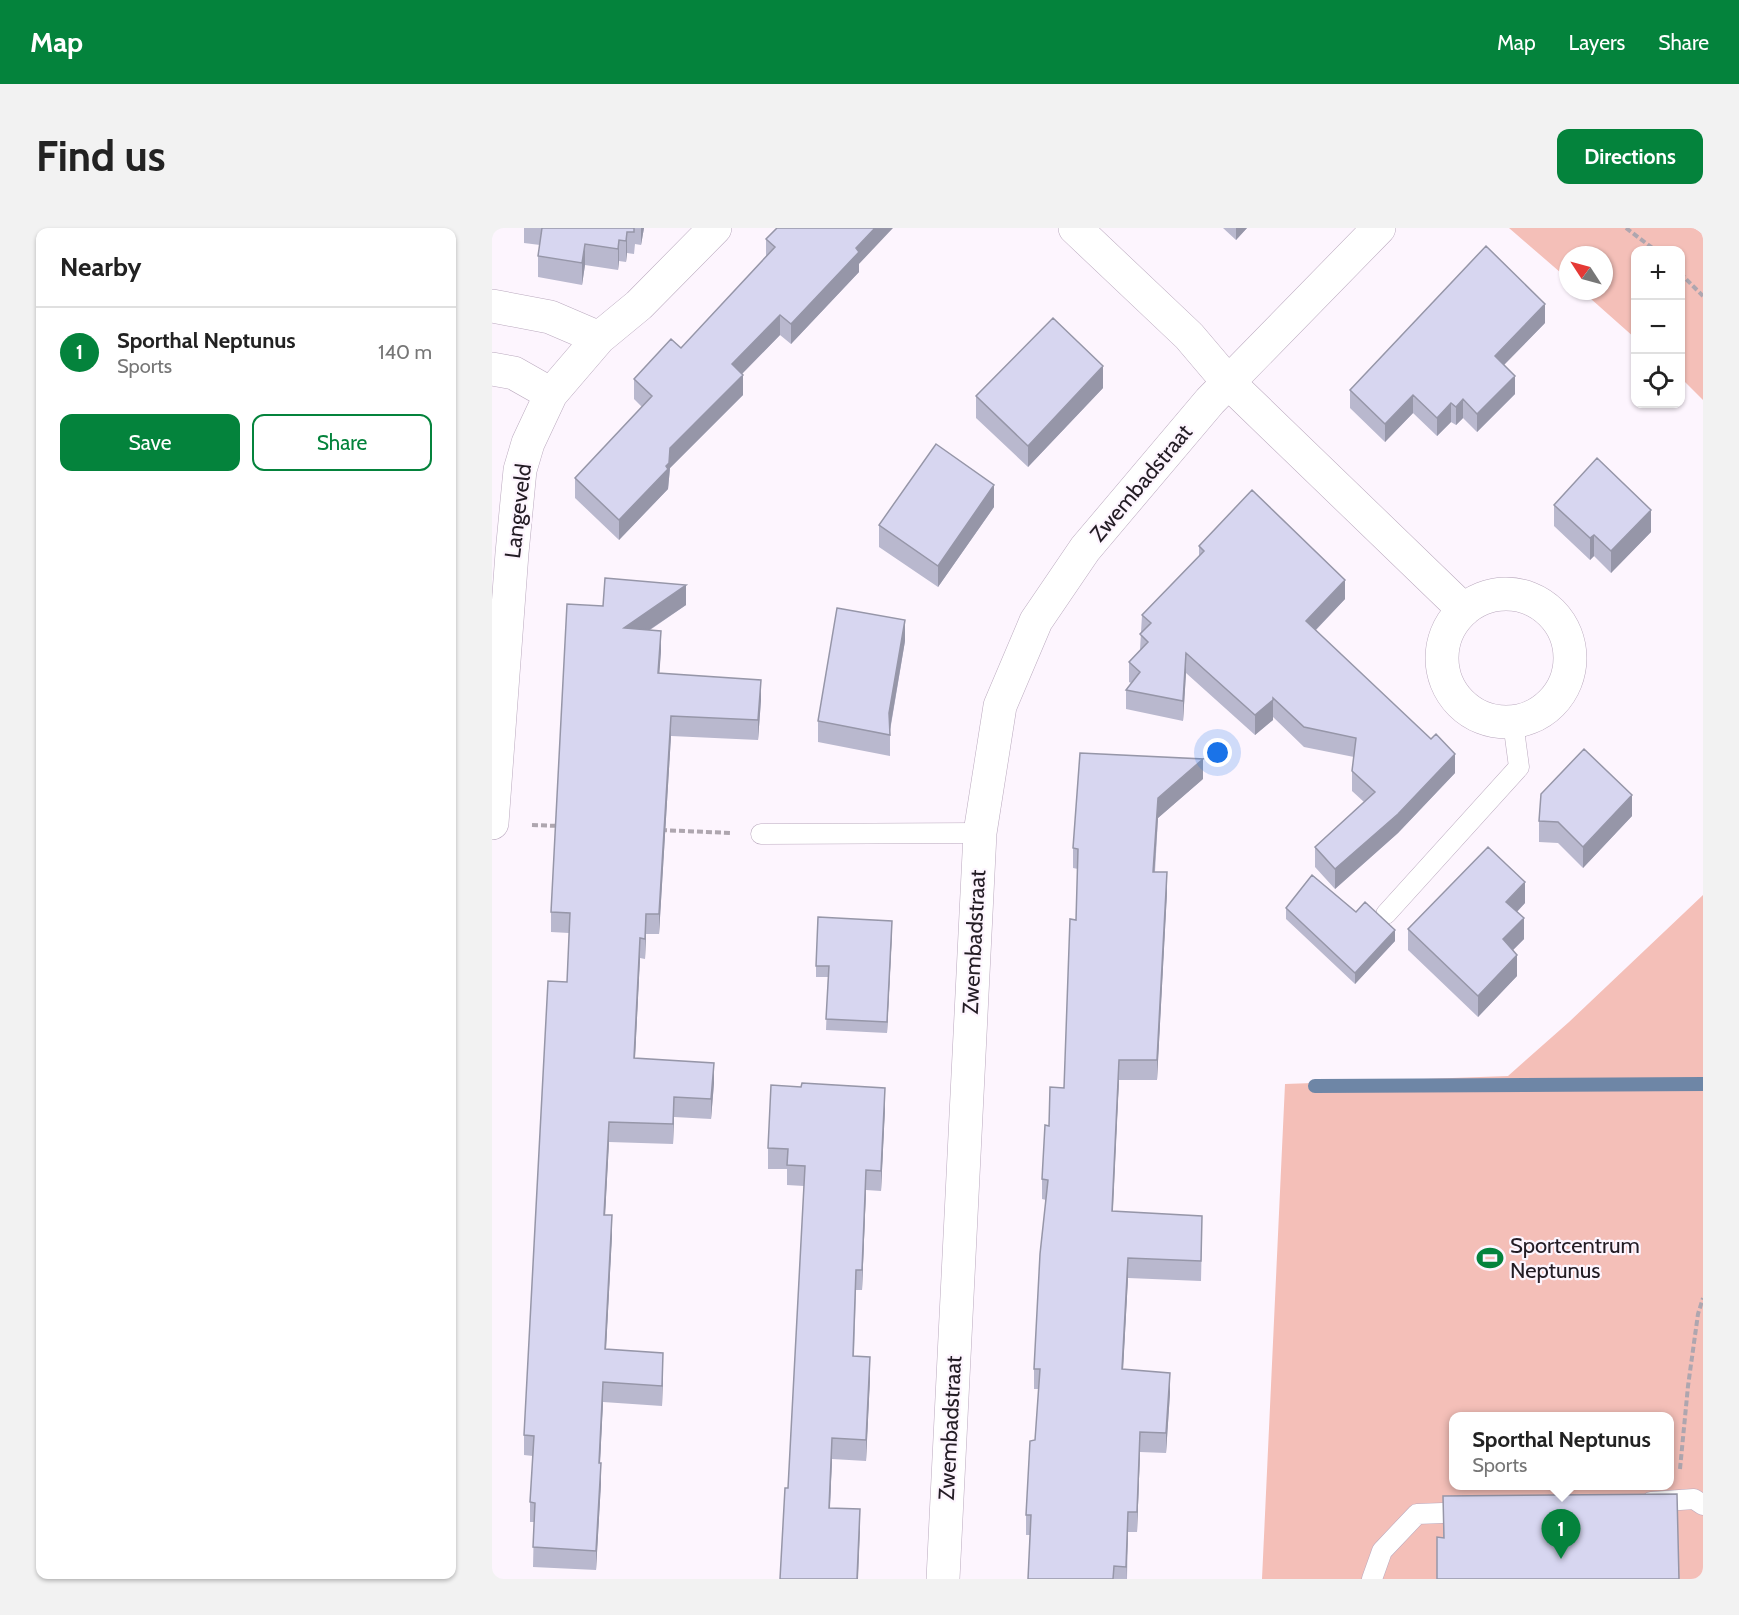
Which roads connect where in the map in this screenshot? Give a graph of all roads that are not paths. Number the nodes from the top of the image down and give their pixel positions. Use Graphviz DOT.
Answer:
graph roads {
  1 [pos="715,228"];
  2 [pos="1075,228"];
  3 [pos="1379,228"];
  4 [pos="492,306"];
  5 [pos="599,338"];
  6 [pos="492,369"];
  7 [pos="1228,382"];
  8 [pos="551,394"];
  9 [pos="1464,610"];
  10 [pos="1513,722"];
  11 [pos="495,723"];
  12 [pos="492,804"];
  13 [pos="980,833"];
  14 [pos="761,834"];
  15 [pos="1386,914"];
  16 [pos="1630,1503"];
  17 [pos="1703,1505"];
  18 [pos="1488,1510"];
  19 [pos="944,1579"];
  20 [pos="1372,1579"];
  1 -- 5 [label="street, Langeveld"];
  2 -- 7 [label="street"];
  3 -- 7 [label="street, Zwembadstraat"];
  4 -- 5 [label="street"];
  5 -- 8 [label="street, Langeveld"];
  6 -- 8 [label="street"];
  7 -- 9 [label="street"];
  7 -- 13 [label="street, Zwembadstraat"];
  8 -- 11 [label="street, Langeveld"];
  9 -- 10 [label="street"];
  9 -- 10 [label="street"];
  10 -- 15 [label="lane"];
  11 -- 12 [label="street, Langeveld"];
  13 -- 14 [label="lane"];
  13 -- 19 [label="street, Zwembadstraat"];
  16 -- 17 [label="lane"];
  18 -- 20 [label="lane"];
}
